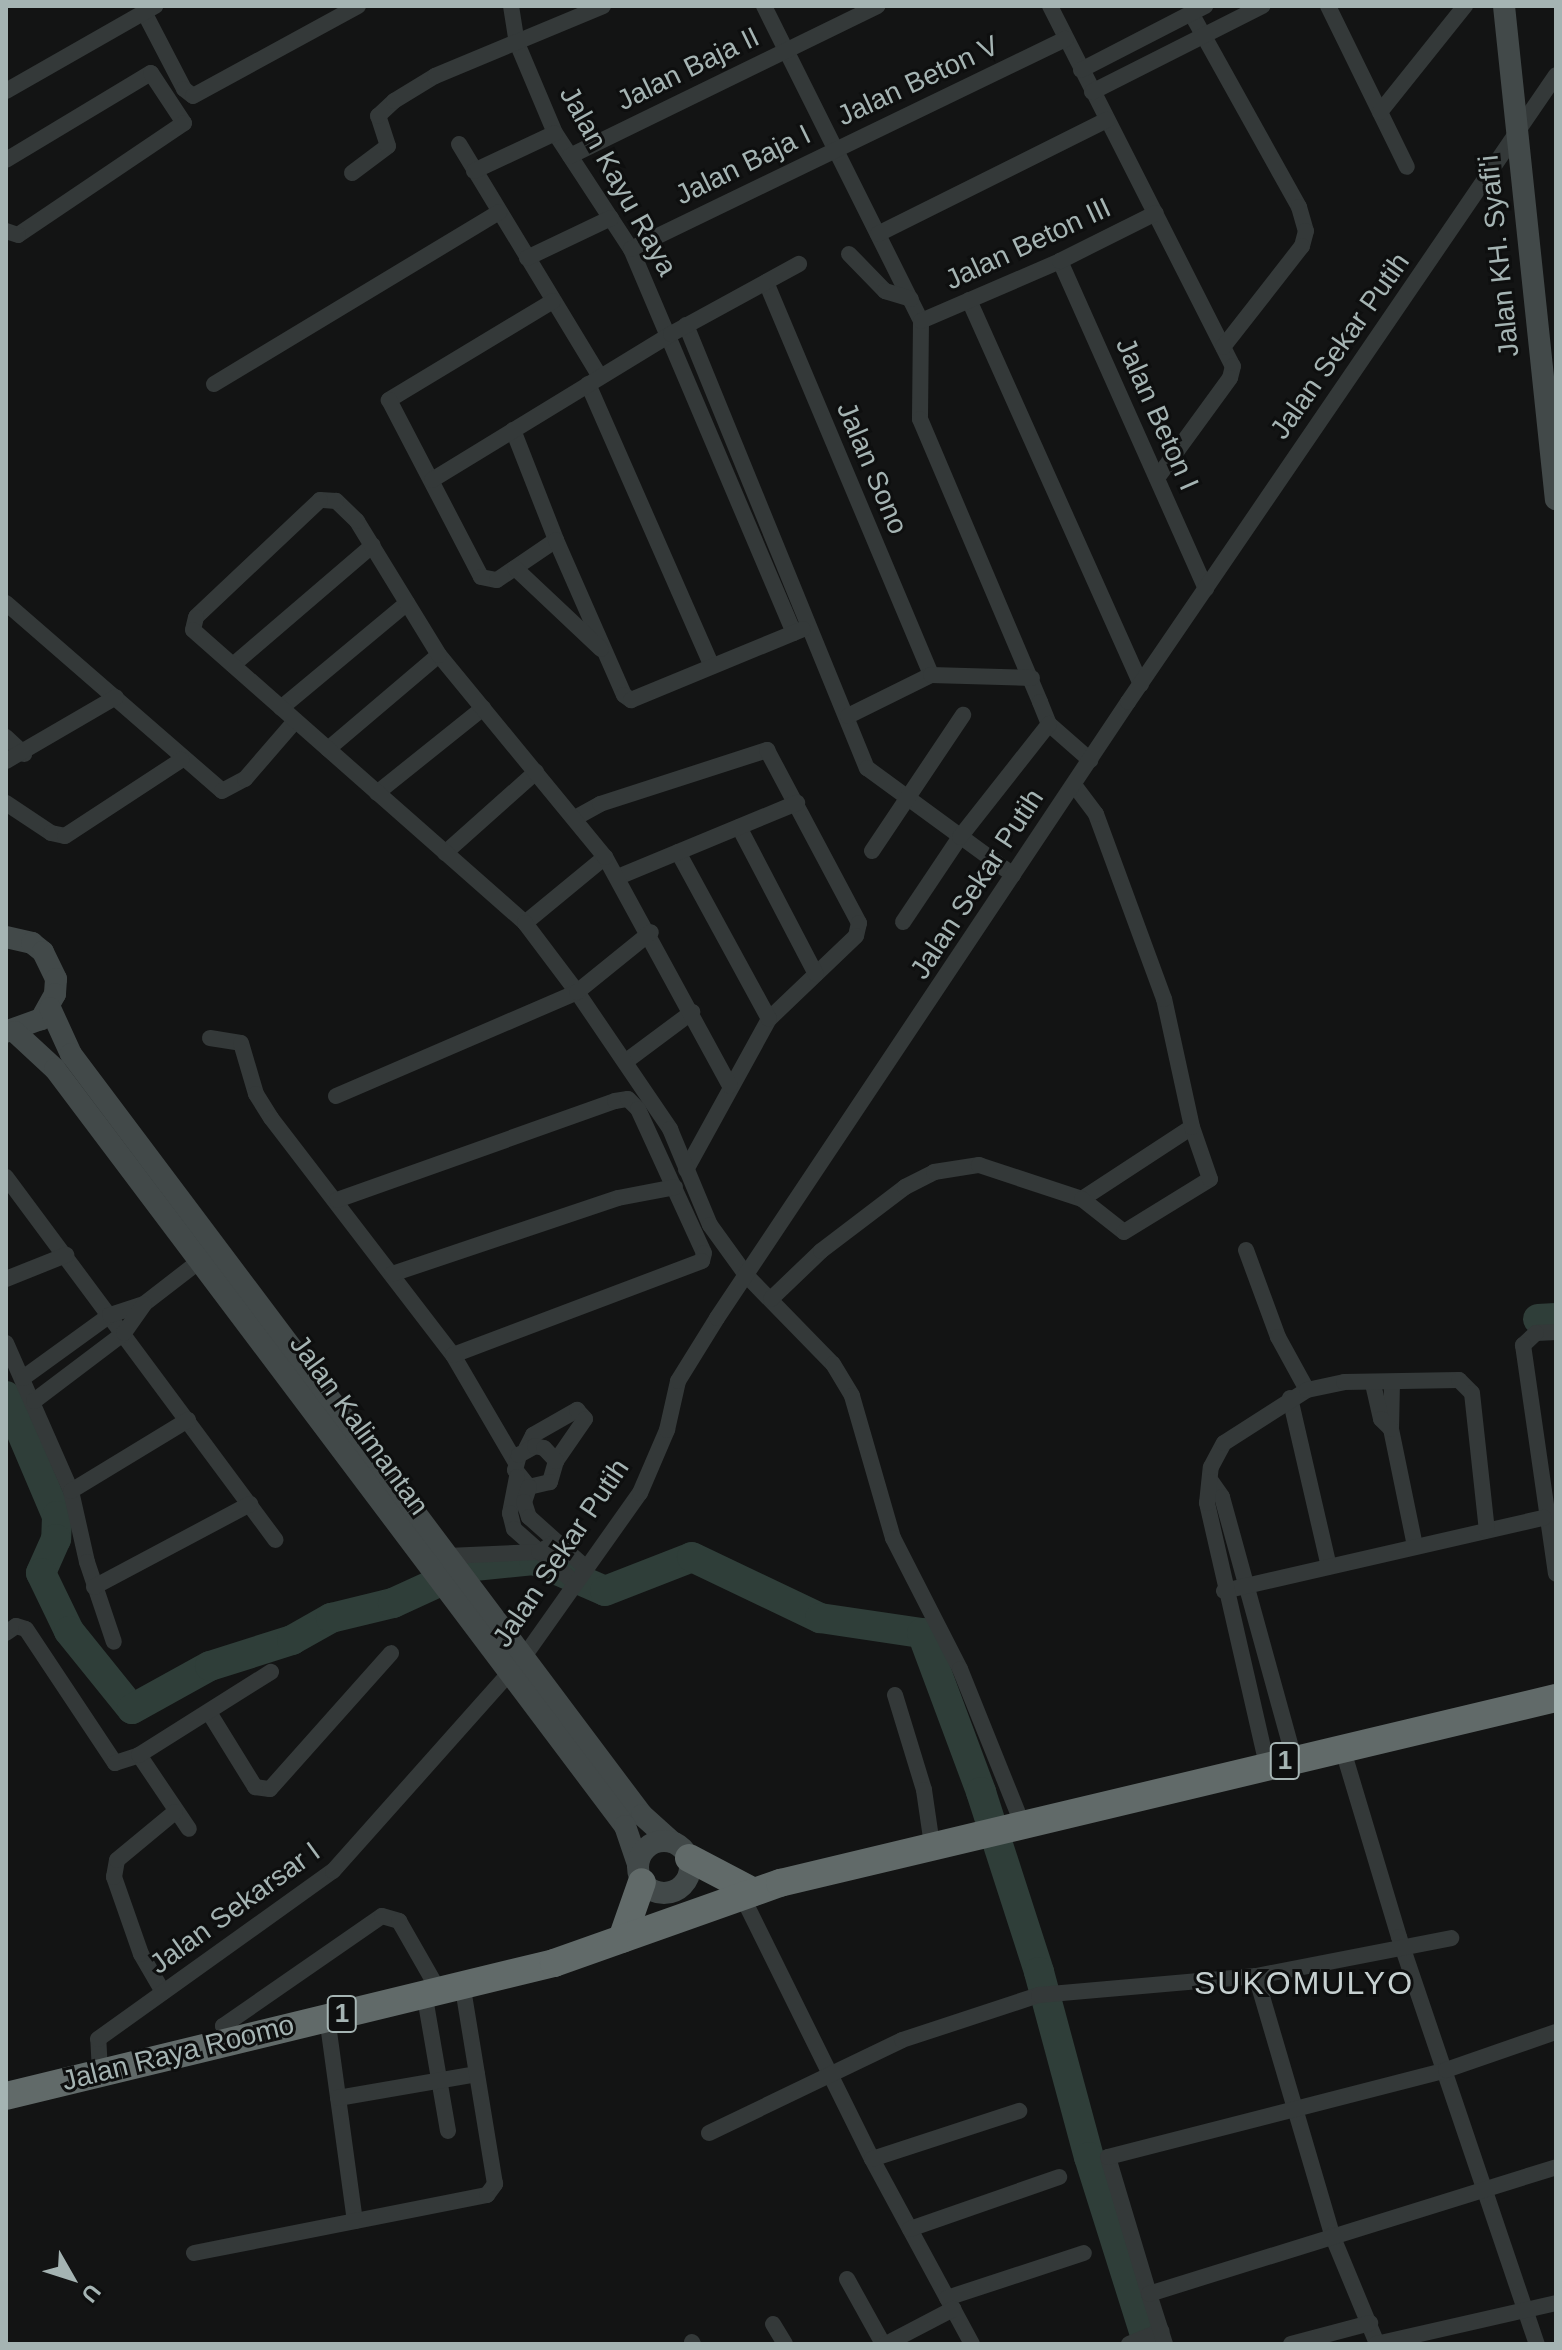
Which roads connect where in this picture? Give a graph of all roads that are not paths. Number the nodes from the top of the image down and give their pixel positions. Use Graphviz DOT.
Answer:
graph roads {
  1 [pos="358,6"];
  2 [pos="511,6"];
  3 [pos="603,6"];
  4 [pos="764,6"];
  5 [pos="877,6"];
  6 [pos="1050,6"];
  7 [pos="1262,6"];
  8 [pos="1328,6"];
  9 [pos="1465,6"];
  10 [pos="1504,6"];
  11 [pos="150,9"];
  12 [pos="1198,10"];
  13 [pos="1203,38"];
  14 [pos="1066,39"];
  15 [pos="517,43"];
  16 [pos="786,50"];
  17 [pos="1081,70"];
  18 [pos="1556,75"];
  19 [pos="6,91"];
  20 [pos="1092,92"];
  21 [pos="1380,112"];
  22 [pos="1107,120"];
  23 [pos="555,133"];
  24 [pos="1515,136"];
  25 [pos="459,144"];
  26 [pos="835,149"];
  27 [pos="570,156"];
  28 [pos="6,160"];
  29 [pos="1407,167"];
  30 [pos="474,171"];
  31 [pos="352,173"];
  32 [pos="499,212"];
  33 [pos="1156,213"];
  34 [pos="611,218"];
  35 [pos="6,231"];
  36 [pos="878,234"];
  37 [pos="631,249"];
  38 [pos="849,254"];
  39 [pos="527,258"];
  40 [pos="1060,261"];
  41 [pos="799,264"];
  42 [pos="766,282"];
  43 [pos="911,299"];
  44 [pos="969,300"];
  45 [pos="553,301"];
  46 [pos="921,321"];
  47 [pos="686,325"];
  48 [pos="671,334"];
  49 [pos="1223,347"];
  50 [pos="594,381"];
  51 [pos="214,384"];
  52 [pos="513,430"];
  53 [pos="1157,478"];
  54 [pos="432,480"];
  55 [pos="1556,499"];
  56 [pos="556,540"];
  57 [pos="373,545"];
  58 [pos="515,568"];
  59 [pos="1206,589"];
  60 [pos="6,603"];
  61 [pos="407,603"];
  62 [pos="812,625"];
  63 [pos="794,633"];
  64 [pos="606,654"];
  65 [pos="439,655"];
  66 [pos="233,665"];
  67 [pos="712,666"];
  68 [pos="931,675"];
  69 [pos="1032,680"];
  70 [pos="1141,684"];
  71 [pos="116,697"];
  72 [pos="281,708"];
  73 [pos="483,708"];
  74 [pos="963,715"];
  75 [pos="848,716"];
  76 [pos="295,721"];
  77 [pos="1049,724"];
  78 [pos="6,737"];
  79 [pos="328,749"];
  80 [pos="24,754"];
  81 [pos="181,760"];
  82 [pos="1090,760"];
  83 [pos="6,761"];
  84 [pos="536,772"];
  85 [pos="1074,785"];
  86 [pos="377,793"];
  87 [pos="907,799"];
  88 [pos="6,803"];
  89 [pos="797,803"];
  90 [pos="575,818"];
  91 [pos="739,827"];
  92 [pos="960,837"];
  93 [pos="872,851"];
  94 [pos="678,852"];
  95 [pos="445,853"];
  96 [pos="605,857"];
  97 [pos="1013,875"];
  98 [pos="618,877"];
  99 [pos="903,922"];
  100 [pos="525,923"];
  101 [pos="651,932"];
  102 [pos="6,937"];
  103 [pos="816,974"];
  104 [pos="577,992"];
  105 [pos="50,1008"];
  106 [pos="692,1012"];
  107 [pos="769,1019"];
  108 [pos="10,1032"];
  109 [pos="210,1038"];
  110 [pos="625,1062"];
  111 [pos="730,1086"];
  112 [pos="336,1096"];
  113 [pos="1192,1127"];
  114 [pos="686,1170"];
  115 [pos="8,1184"];
  116 [pos="675,1187"];
  117 [pos="1082,1199"];
  118 [pos="337,1200"];
  119 [pos="1246,1250"];
  120 [pos="209,1254"];
  121 [pos="66,1255"];
  122 [pos="6,1260"];
  123 [pos="392,1274"];
  124 [pos="746,1275"];
  125 [pos="10,1277"];
  126 [pos="771,1299"];
  127 [pos="144,1304"];
  128 [pos="110,1315"];
  129 [pos="1556,1332"];
  130 [pos="124,1333"];
  131 [pos="6,1343"];
  132 [pos="453,1355"];
  133 [pos="23,1378"];
  134 [pos="1392,1382"];
  135 [pos="1373,1384"];
  136 [pos="1307,1390"];
  137 [pos="1290,1398"];
  138 [pos="34,1401"];
  139 [pos="188,1420"];
  140 [pos="1391,1429"];
  141 [pos="526,1449"];
  142 [pos="556,1461"];
  143 [pos="521,1475"];
  144 [pos="1211,1481"];
  145 [pos="71,1491"];
  146 [pos="250,1504"];
  147 [pos="1544,1518"];
  148 [pos="1487,1530"];
  149 [pos="276,1540"];
  150 [pos="556,1542"];
  151 [pos="1415,1546"];
  152 [pos="539,1552"];
  153 [pos="442,1561"];
  154 [pos="1329,1567"];
  155 [pos="586,1568"];
  156 [pos="1556,1574"];
  157 [pos="575,1583"];
  158 [pos="1248,1585"];
  159 [pos="94,1587"];
  160 [pos="1224,1591"];
  161 [pos="1258,1621"];
  162 [pos="1233,1627"];
  163 [pos="6,1633"];
  164 [pos="114,1642"];
  165 [pos="391,1653"];
  166 [pos="517,1666"];
  167 [pos="271,1672"];
  168 [pos="1272,1676"];
  169 [pos="1247,1682"];
  170 [pos="895,1695"];
  171 [pos="1556,1698"];
  172 [pos="210,1714"];
  173 [pos="1342,1747"];
  174 [pos="139,1755"];
  175 [pos="1280,1762"];
  176 [pos="175,1812"];
  177 [pos="1018,1824"];
  178 [pos="189,1829"];
  179 [pos="932,1845"];
  180 [pos="683,1857"];
  181 [pos="645,1880"];
  182 [pos="748,1894"];
  183 [pos="701,1910"];
  184 [pos="674,1920"];
  185 [pos="1451,1938"];
  186 [pos="622,1939"];
  187 [pos="1403,1948"];
  188 [pos="1256,1976"];
  189 [pos="441,1988"];
  190 [pos="163,1992"];
  191 [pos="327,2017"];
  192 [pos="1556,2032"];
  193 [pos="228,2041"];
  194 [pos="1446,2070"];
  195 [pos="100,2072"];
  196 [pos="477,2074"];
  197 [pos="829,2075"];
  198 [pos="436,2081"];
  199 [pos="6,2096"];
  200 [pos="338,2098"];
  201 [pos="1292,2110"];
  202 [pos="1019,2111"];
  203 [pos="448,2131"];
  204 [pos="709,2133"];
  205 [pos="872,2159"];
  206 [pos="1556,2167"];
  207 [pos="1059,2177"];
  208 [pos="1485,2189"];
  209 [pos="355,2221"];
  210 [pos="910,2229"];
  211 [pos="1332,2235"];
  212 [pos="194,2253"];
  213 [pos="1084,2253"];
  214 [pos="847,2279"];
  215 [pos="1149,2294"];
  216 [pos="950,2303"];
  217 [pos="1556,2303"];
  218 [pos="1528,2313"];
  219 [pos="1370,2323"];
  220 [pos="773,2324"];
  221 [pos="1161,2336"];
  222 [pos="1134,2342"];
  223 [pos="1376,2342"];
  224 [pos="785,2344"];
  225 [pos="885,2344"];
  226 [pos="972,2344"];
  227 [pos="1291,2344"];
  228 [pos="1537,2344"];
  1 -- 11 [label="street"];
  2 -- 15 [label="street, Jalan Kayu Raya"];
  3 -- 15 [label="street"];
  4 -- 16 [label="street"];
  5 -- 16 [label="street, Jalan Baja II"];
  6 -- 14 [label="street"];
  7 -- 13 [label="street"];
  8 -- 21 [label="street"];
  9 -- 21 [label="street"];
  10 -- 24 [label="main road, Jalan KH. Syafi'i"];
  11 -- 19 [label="street"];
  12 -- 13 [label="street"];
  12 -- 17 [label="street"];
  13 -- 20 [label="street"];
  13 -- 49 [label="street"];
  14 -- 17 [label="street"];
  14 -- 26 [label="street, Jalan Beton V"];
  15 -- 23 [label="street, Jalan Kayu Raya"];
  15 -- 31 [label="street"];
  16 -- 26 [label="street"];
  16 -- 27 [label="street, Jalan Baja II"];
  17 -- 20 [label="street"];
  18 -- 24 [label="street, Jalan Sekar Putih"];
  20 -- 22 [label="street"];
  21 -- 29 [label="street"];
  22 -- 33 [label="street"];
  22 -- 36 [label="street"];
  23 -- 27 [label="street, Jalan Kayu Raya"];
  23 -- 30 [label="street"];
  24 -- 55 [label="main road, Jalan KH. Syafi'i"];
  24 -- 59 [label="street, Jalan Sekar Putih"];
  25 -- 30 [label="street"];
  26 -- 36 [label="street"];
  26 -- 37 [label="street, Jalan Baja I"];
  27 -- 34 [label="street, Jalan Kayu Raya"];
  28 -- 35 [label="street"];
  30 -- 32 [label="street"];
  32 -- 39 [label="street"];
  32 -- 51 [label="street"];
  33 -- 40 [label="street, Jalan Beton III"];
  33 -- 49 [label="street"];
  34 -- 37 [label="street, Jalan Kayu Raya"];
  34 -- 39 [label="street"];
  36 -- 43 [label="street"];
  37 -- 48 [label="street, Jalan Kayu Raya"];
  38 -- 43 [label="street"];
  39 -- 45 [label="street"];
  40 -- 44 [label="street, Jalan Beton III"];
  40 -- 53 [label="street, Jalan Beton I"];
  41 -- 42 [label="street"];
  42 -- 47 [label="street"];
  42 -- 68 [label="street, Jalan Sono"];
  43 -- 46 [label="street"];
  44 -- 46 [label="street, Jalan Beton III"];
  44 -- 70 [label="street"];
  45 -- 50 [label="street"];
  45 -- 54 [label="street"];
  46 -- 69 [label="street"];
  47 -- 48 [label="street"];
  47 -- 62 [label="street"];
  48 -- 50 [label="street"];
  48 -- 63 [label="street, Jalan Kayu Raya"];
  49 -- 53 [label="street"];
  50 -- 52 [label="street"];
  50 -- 67 [label="street"];
  52 -- 54 [label="street"];
  52 -- 56 [label="street"];
  53 -- 59 [label="street, Jalan Beton I"];
  54 -- 58 [label="street"];
  56 -- 58 [label="street"];
  56 -- 64 [label="street"];
  57 -- 61 [label="street"];
  57 -- 66 [label="street"];
  57 -- 66 [label="street"];
  58 -- 64 [label="street"];
  59 -- 70 [label="street, Jalan Sekar Putih"];
  60 -- 71 [label="street"];
  61 -- 65 [label="street"];
  61 -- 72 [label="street"];
  62 -- 63 [label="street"];
  62 -- 75 [label="street"];
  63 -- 67 [label="street"];
  64 -- 67 [label="street"];
  65 -- 73 [label="street"];
  65 -- 79 [label="street"];
  66 -- 72 [label="street"];
  68 -- 69 [label="street"];
  68 -- 75 [label="street"];
  69 -- 77 [label="street"];
  70 -- 82 [label="street, Jalan Sekar Putih"];
  71 -- 80 [label="street"];
  71 -- 81 [label="street"];
  72 -- 76 [label="street"];
  73 -- 84 [label="street"];
  73 -- 86 [label="street"];
  74 -- 87 [label="street"];
  75 -- 87 [label="street"];
  76 -- 79 [label="street"];
  76 -- 81 [label="street"];
  77 -- 82 [label="street"];
  77 -- 92 [label="street"];
  78 -- 80 [label="street"];
  79 -- 86 [label="street"];
  80 -- 83 [label="street"];
  81 -- 88 [label="street"];
  82 -- 85 [label="street, Jalan Sekar Putih"];
  84 -- 90 [label="street"];
  84 -- 95 [label="street"];
  85 -- 97 [label="street, Jalan Sekar Putih"];
  85 -- 113 [label="street"];
  86 -- 95 [label="street"];
  87 -- 92 [label="street"];
  87 -- 93 [label="street"];
  89 -- 90 [label="street"];
  89 -- 91 [label="street"];
  89 -- 103 [label="street"];
  90 -- 96 [label="street"];
  91 -- 94 [label="street"];
  91 -- 103 [label="street"];
  92 -- 97 [label="street"];
  92 -- 99 [label="street"];
  94 -- 98 [label="street"];
  94 -- 107 [label="street"];
  95 -- 100 [label="street"];
  96 -- 98 [label="street"];
  96 -- 100 [label="street"];
  97 -- 124 [label="street, Jalan Sekar Putih"];
  98 -- 101 [label="street"];
  100 -- 104 [label="street"];
  101 -- 104 [label="street"];
  101 -- 106 [label="street"];
  102 -- 105 [label="main road"];
  103 -- 107 [label="street"];
  104 -- 110 [label="street"];
  104 -- 112 [label="street"];
  105 -- 108 [label="main road"];
  105 -- 120 [label="main road, Jalan Kalimantan"];
  106 -- 110 [label="street"];
  106 -- 111 [label="street"];
  107 -- 111 [label="street"];
  108 -- 120 [label="main road, Jalan Kalimantan"];
  109 -- 118 [label="street"];
  110 -- 114 [label="street"];
  111 -- 114 [label="street"];
  113 -- 117 [label="street"];
  113 -- 117 [label="street"];
  114 -- 124 [label="street"];
  115 -- 121 [label="street"];
  116 -- 118 [label="street"];
  116 -- 123 [label="street"];
  116 -- 132 [label="street"];
  117 -- 126 [label="street"];
  118 -- 123 [label="street"];
  119 -- 136 [label="street"];
  120 -- 127 [label="street"];
  120 -- 153 [label="main road, Jalan Kalimantan"];
  121 -- 125 [label="street"];
  121 -- 128 [label="street"];
  122 -- 125 [label="street"];
  123 -- 132 [label="street"];
  124 -- 126 [label="street"];
  124 -- 155 [label="street, Jalan Sekar Putih"];
  126 -- 177 [label="street"];
  127 -- 128 [label="street"];
  127 -- 130 [label="street"];
  128 -- 130 [label="street"];
  128 -- 133 [label="street"];
  129 -- 147 [label="street"];
  130 -- 138 [label="street"];
  130 -- 139 [label="street"];
  131 -- 133 [label="street"];
  132 -- 143 [label="street"];
  133 -- 138 [label="street"];
  134 -- 135 [label="street"];
  134 -- 140 [label="street"];
  134 -- 148 [label="street"];
  135 -- 136 [label="street"];
  135 -- 140 [label="street"];
  136 -- 137 [label="street"];
  137 -- 144 [label="street"];
  137 -- 154 [label="street"];
  138 -- 145 [label="street"];
  139 -- 145 [label="street"];
  139 -- 146 [label="street"];
  140 -- 151 [label="street"];
  141 -- 142 [label="street"];
  141 -- 142 [label="street"];
  141 -- 143 [label="street"];
  142 -- 143 [label="street"];
  143 -- 150 [label="street"];
  143 -- 152 [label="street"];
  144 -- 158 [label="street"];
  144 -- 160 [label="street"];
  145 -- 159 [label="street"];
  146 -- 149 [label="street"];
  146 -- 159 [label="street"];
  147 -- 148 [label="street"];
  147 -- 156 [label="street"];
  148 -- 151 [label="street"];
  150 -- 152 [label="street"];
  150 -- 155 [label="street"];
  151 -- 154 [label="street"];
  152 -- 153 [label="street"];
  152 -- 157 [label="street"];
  153 -- 166 [label="main road, Jalan Kalimantan"];
  154 -- 158 [label="street"];
  155 -- 157 [label="street, Jalan Sekar Putih"];
  157 -- 166 [label="street, Jalan Sekar Putih"];
  158 -- 160 [label="street"];
  158 -- 161 [label="street"];
  159 -- 164 [label="street"];
  160 -- 162 [label="street"];
  161 -- 162 [label="street"];
  161 -- 168 [label="street"];
  162 -- 169 [label="street"];
  163 -- 174 [label="street"];
  165 -- 172 [label="street"];
  166 -- 180 [label="main road, Jalan Kalimantan"];
  166 -- 181 [label="main road, Jalan Kalimantan"];
  166 -- 190 [label="street, Jalan Sekarsar I"];
  167 -- 172 [label="street"];
  168 -- 169 [label="street"];
  168 -- 175 [label="street"];
  169 -- 175 [label="street"];
  170 -- 179 [label="street"];
  171 -- 173 [label="highway, 1"];
  172 -- 174 [label="street"];
  173 -- 175 [label="highway, 1"];
  173 -- 187 [label="street"];
  174 -- 176 [label="street"];
  175 -- 177 [label="highway, 1"];
  176 -- 178 [label="street"];
  176 -- 190 [label="street"];
  177 -- 179 [label="highway, 1"];
  179 -- 182 [label="highway, 1"];
  180 -- 181 [label="main road"];
  180 -- 181 [label="main road"];
  180 -- 182 [label="highway"];
  180 -- 183 [label="main road"];
  181 -- 184 [label="main road, Jalan Kalimantan"];
  181 -- 186 [label="highway"];
  182 -- 183 [label="highway, 1"];
  182 -- 197 [label="street"];
  183 -- 184 [label="highway, 1"];
  184 -- 186 [label="highway, Jalan Raya Roomo / 1"];
  185 -- 187 [label="street"];
  186 -- 189 [label="highway, Jalan Raya Roomo / 1"];
  187 -- 188 [label="street"];
  187 -- 194 [label="street"];
  188 -- 197 [label="street"];
  188 -- 201 [label="street"];
  189 -- 191 [label="highway, Jalan Raya Roomo / 1"];
  189 -- 193 [label="street"];
  189 -- 196 [label="street"];
  189 -- 198 [label="street"];
  190 -- 195 [label="street, Jalan Sekarsar I"];
  191 -- 193 [label="highway, Jalan Raya Roomo / 1"];
  191 -- 200 [label="street"];
  192 -- 194 [label="street"];
  193 -- 195 [label="highway, Jalan Raya Roomo / 1"];
  194 -- 201 [label="street"];
  194 -- 208 [label="street"];
  195 -- 199 [label="highway, Jalan Raya Roomo / 1"];
  196 -- 198 [label="street"];
  196 -- 209 [label="street"];
  197 -- 204 [label="street"];
  197 -- 205 [label="street"];
  198 -- 200 [label="street"];
  198 -- 203 [label="street"];
  200 -- 209 [label="street"];
  201 -- 211 [label="street"];
  201 -- 215 [label="street"];
  202 -- 205 [label="street"];
  205 -- 210 [label="street"];
  206 -- 208 [label="street"];
  207 -- 210 [label="street"];
  208 -- 211 [label="street"];
  208 -- 218 [label="street"];
  209 -- 212 [label="street"];
  210 -- 216 [label="street"];
  211 -- 215 [label="street"];
  211 -- 219 [label="street"];
  213 -- 216 [label="street"];
  214 -- 225 [label="street"];
  215 -- 221 [label="street"];
  216 -- 225 [label="street"];
  216 -- 226 [label="street"];
  217 -- 218 [label="street"];
  218 -- 223 [label="street"];
  218 -- 228 [label="street"];
  219 -- 223 [label="street"];
  219 -- 227 [label="street"];
  220 -- 224 [label="street"];
  221 -- 222 [label="street"];
}
